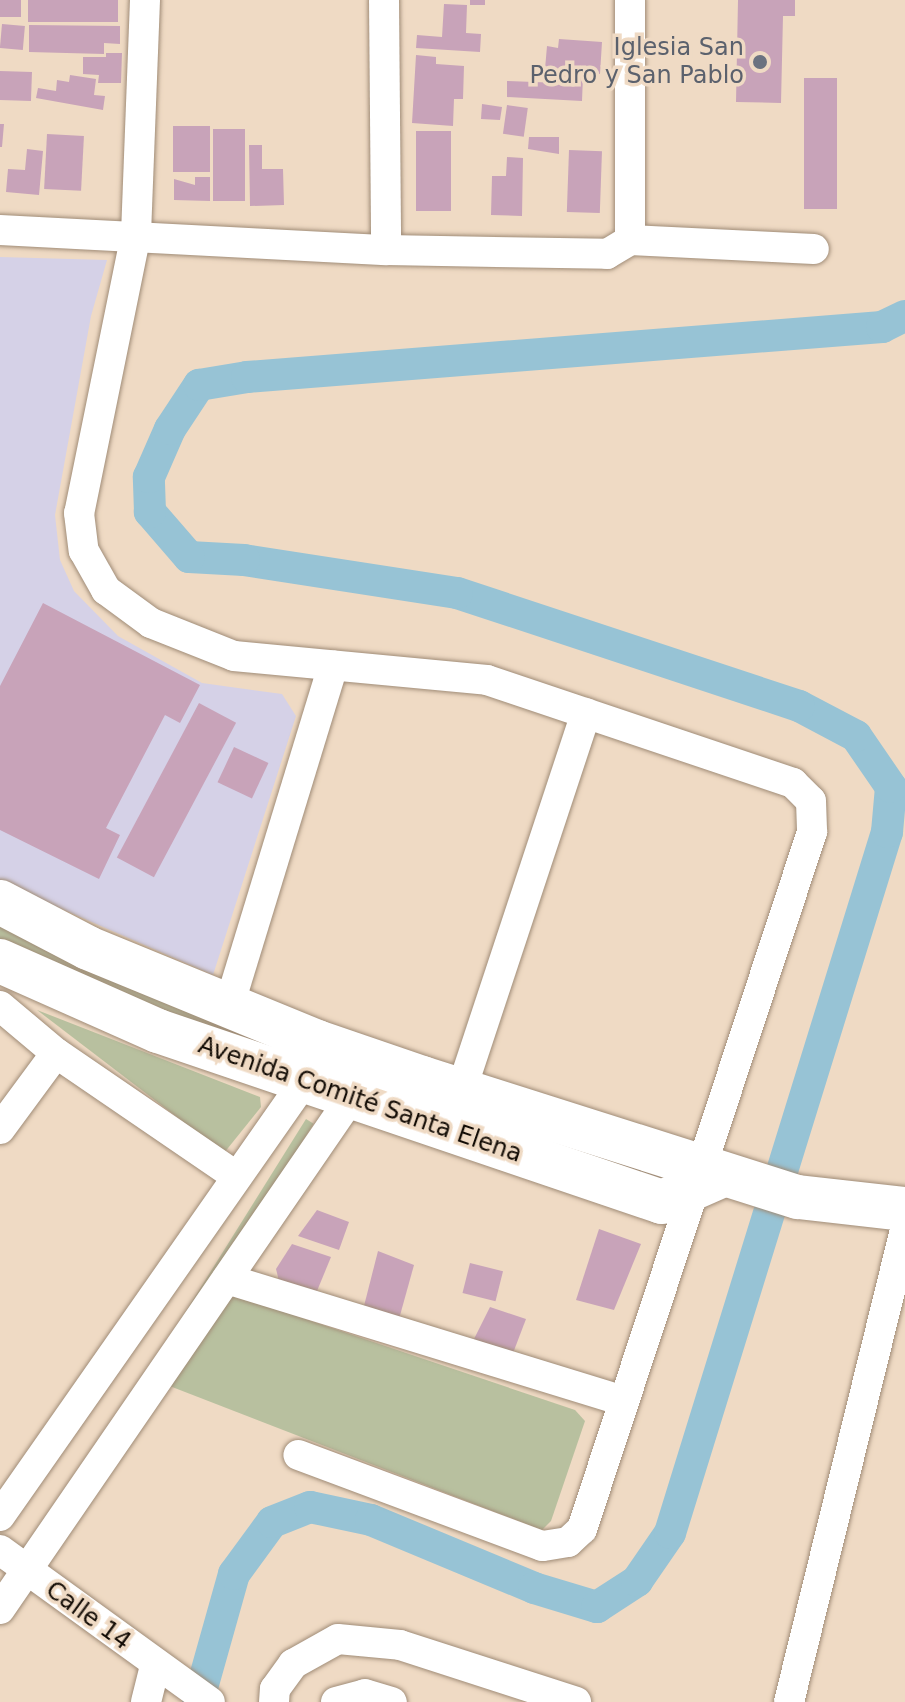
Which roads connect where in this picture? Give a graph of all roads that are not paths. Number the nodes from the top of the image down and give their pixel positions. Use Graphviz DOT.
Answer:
graph roads {
  1 [pos="145,0"];
  2 [pos="384,0"];
  3 [pos="630,0"];
  4 [pos="0,230"];
  5 [pos="136,234"];
  6 [pos="630,240"];
  7 [pos="814,249"];
  8 [pos="386,250"];
  9 [pos="333,666"];
  10 [pos="586,713"];
  11 [pos="0,902"];
  12 [pos="0,961"];
  13 [pos="0,1006"];
  14 [pos="229,1006"];
  15 [pos="317,1042"];
  16 [pos="56,1053"];
  17 [pos="370,1058"];
  18 [pos="303,1083"];
  19 [pos="461,1091"];
  20 [pos="355,1098"];
  21 [pos="0,1129"];
  22 [pos="237,1177"];
  23 [pos="719,1178"];
  24 [pos="899,1207"];
  25 [pos="227,1279"];
  26 [pos="623,1401"];
  27 [pos="298,1455"];
  28 [pos="0,1516"];
  29 [pos="0,1550"];
  30 [pos="28,1571"];
  31 [pos="0,1609"];
  32 [pos="166,1673"];
  33 [pos="146,1702"];
  34 [pos="210,1702"];
  35 [pos="274,1702"];
  36 [pos="336,1702"];
  37 [pos="392,1702"];
  38 [pos="576,1702"];
  39 [pos="789,1702"];
  1 -- 5 [label="street"];
  2 -- 8 [label="street"];
  3 -- 6 [label="street"];
  4 -- 5 [label="street"];
  5 -- 8 [label="street"];
  5 -- 9 [label="street"];
  6 -- 7 [label="street"];
  6 -- 8 [label="street"];
  9 -- 10 [label="street"];
  9 -- 14 [label="street"];
  10 -- 19 [label="street"];
  10 -- 23 [label="street"];
  11 -- 14 [label="street"];
  12 -- 18 [label="street, Avenida Comité Santa Elena"];
  13 -- 16 [label="street"];
  14 -- 15 [label="street"];
  15 -- 17 [label="street"];
  15 -- 18 [label="street"];
  16 -- 21 [label="street"];
  16 -- 22 [label="street"];
  17 -- 19 [label="street"];
  17 -- 20 [label="street"];
  18 -- 20 [label="street, Avenida Comité Santa Elena"];
  18 -- 22 [label="street"];
  19 -- 23 [label="street"];
  20 -- 23 [label="street, Avenida Comité Santa Elena"];
  20 -- 25 [label="street"];
  22 -- 28 [label="street"];
  23 -- 24 [label="street"];
  23 -- 26 [label="street"];
  24 -- 39 [label="street"];
  25 -- 26 [label="street"];
  25 -- 30 [label="street"];
  26 -- 27 [label="street"];
  29 -- 30 [label="street, Calle 14"];
  30 -- 31 [label="street"];
  30 -- 32 [label="street, Calle 14"];
  32 -- 33 [label="street"];
  32 -- 34 [label="street, Calle 14"];
  35 -- 38 [label="street"];
  36 -- 37 [label="street"];
}
